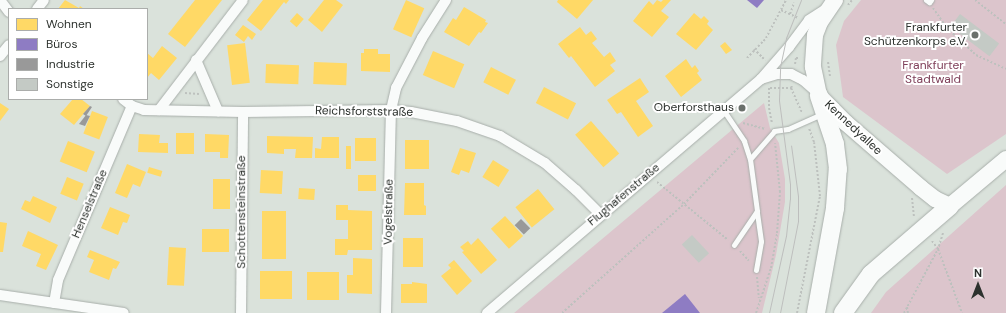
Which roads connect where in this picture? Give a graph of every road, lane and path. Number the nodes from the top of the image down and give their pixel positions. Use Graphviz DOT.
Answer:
graph roads {
  1 [pos="0,0"];
  2 [pos="44,0"];
  3 [pos="243,0"];
  4 [pos="446,0"];
  5 [pos="786,0"];
  6 [pos="852,0"];
  7 [pos="975,0"];
  8 [pos="929,1"];
  9 [pos="794,3"];
  10 [pos="834,4"];
  11 [pos="38,8"];
  12 [pos="781,10"];
  13 [pos="8,11"];
  14 [pos="790,14"];
  15 [pos="803,20"];
  16 [pos="1006,24"];
  17 [pos="8,46"];
  18 [pos="754,50"];
  19 [pos="0,56"];
  20 [pos="747,58"];
  21 [pos="801,58"];
  22 [pos="196,60"];
  23 [pos="767,63"];
  24 [pos="794,67"];
  25 [pos="1006,69"];
  26 [pos="761,79"];
  27 [pos="172,93"];
  28 [pos="211,94"];
  29 [pos="124,100"];
  30 [pos="821,101"];
  31 [pos="132,106"];
  32 [pos="159,110"];
  33 [pos="391,110"];
  34 [pos="218,111"];
  35 [pos="243,112"];
  36 [pos="726,115"];
  37 [pos="807,121"];
  38 [pos="774,131"];
  39 [pos="744,141"];
  40 [pos="750,159"];
  41 [pos="1006,159"];
  42 [pos="648,175"];
  43 [pos="684,204"];
  44 [pos="950,206"];
  45 [pos="757,211"];
  46 [pos="601,215"];
  47 [pos="944,228"];
  48 [pos="734,245"];
  49 [pos="938,249"];
  50 [pos="756,270"];
  51 [pos="0,295"];
  52 [pos="760,301"];
  53 [pos="54,303"];
  54 [pos="906,307"];
  55 [pos="124,313"];
  56 [pos="241,313"];
  57 [pos="386,313"];
  58 [pos="488,313"];
  59 [pos="562,313"];
  60 [pos="756,313"];
  61 [pos="797,313"];
  62 [pos="816,313"];
  63 [pos="843,313"];
  64 [pos="904,313"];
  65 [pos="908,313"];
  66 [pos="962,313"];
  1 -- 13 [label="street"];
  2 -- 11 [label="street"];
  3 -- 22 [label="street"];
  4 -- 33 [label="street, Vogelstraße"];
  5 -- 12 [label="path"];
  6 -- 10 [label="path"];
  7 -- 16 [label="path"];
  8 -- 25 [label="path"];
  9 -- 14 [label="path"];
  10 -- 26 [label="street, Flughafenstraße"];
  10 -- 30 [label="main road, Kennedyallee"];
  12 -- 14 [label="path"];
  12 -- 18 [label="path"];
  14 -- 15 [label="path"];
  17 -- 19 [label="street"];
  18 -- 20 [label="path"];
  18 -- 23 [label="path"];
  21 -- 24 [label="path"];
  22 -- 27 [label="street"];
  22 -- 28 [label="street"];
  26 -- 30 [label="street, Flughafenstraße"];
  26 -- 36 [label="street, Flughafenstraße"];
  27 -- 28 [label="path"];
  27 -- 32 [label="street"];
  28 -- 34 [label="street"];
  29 -- 31 [label="street, Reichsforststraße"];
  30 -- 37 [label="lane"];
  30 -- 44 [label="main road, Kennedyallee"];
  30 -- 62 [label="highway"];
  31 -- 32 [label="street, Reichsforststraße"];
  31 -- 53 [label="street, Henselstraße"];
  32 -- 34 [label="street, Reichsforststraße"];
  33 -- 35 [label="street, Reichsforststraße"];
  33 -- 46 [label="street, Reichsforststraße"];
  33 -- 57 [label="street, Vogelstraße"];
  34 -- 35 [label="street, Reichsforststraße"];
  35 -- 56 [label="street, Schottensteinstraße"];
  36 -- 38 [label="path"];
  36 -- 39 [label="lane"];
  36 -- 42 [label="street, Flughafenstraße"];
  37 -- 38 [label="lane"];
  37 -- 38 [label="path"];
  37 -- 61 [label="path"];
  38 -- 40 [label="lane"];
  38 -- 52 [label="path"];
  39 -- 40 [label="lane"];
  39 -- 43 [label="path"];
  40 -- 45 [label="lane"];
  41 -- 44 [label="main road"];
  42 -- 43 [label="path"];
  42 -- 46 [label="street, Flughafenstraße"];
  43 -- 48 [label="path"];
  43 -- 59 [label="path"];
  44 -- 63 [label="highway"];
  45 -- 48 [label="lane"];
  45 -- 50 [label="lane"];
  46 -- 58 [label="street, Flughafenstraße"];
  47 -- 49 [label="path"];
  48 -- 50 [label="path"];
  49 -- 54 [label="path"];
  49 -- 66 [label="path"];
  50 -- 52 [label="path"];
  51 -- 53 [label="street"];
  52 -- 60 [label="path"];
  53 -- 55 [label="street"];
  54 -- 64 [label="path"];
  54 -- 65 [label="path"];
}
